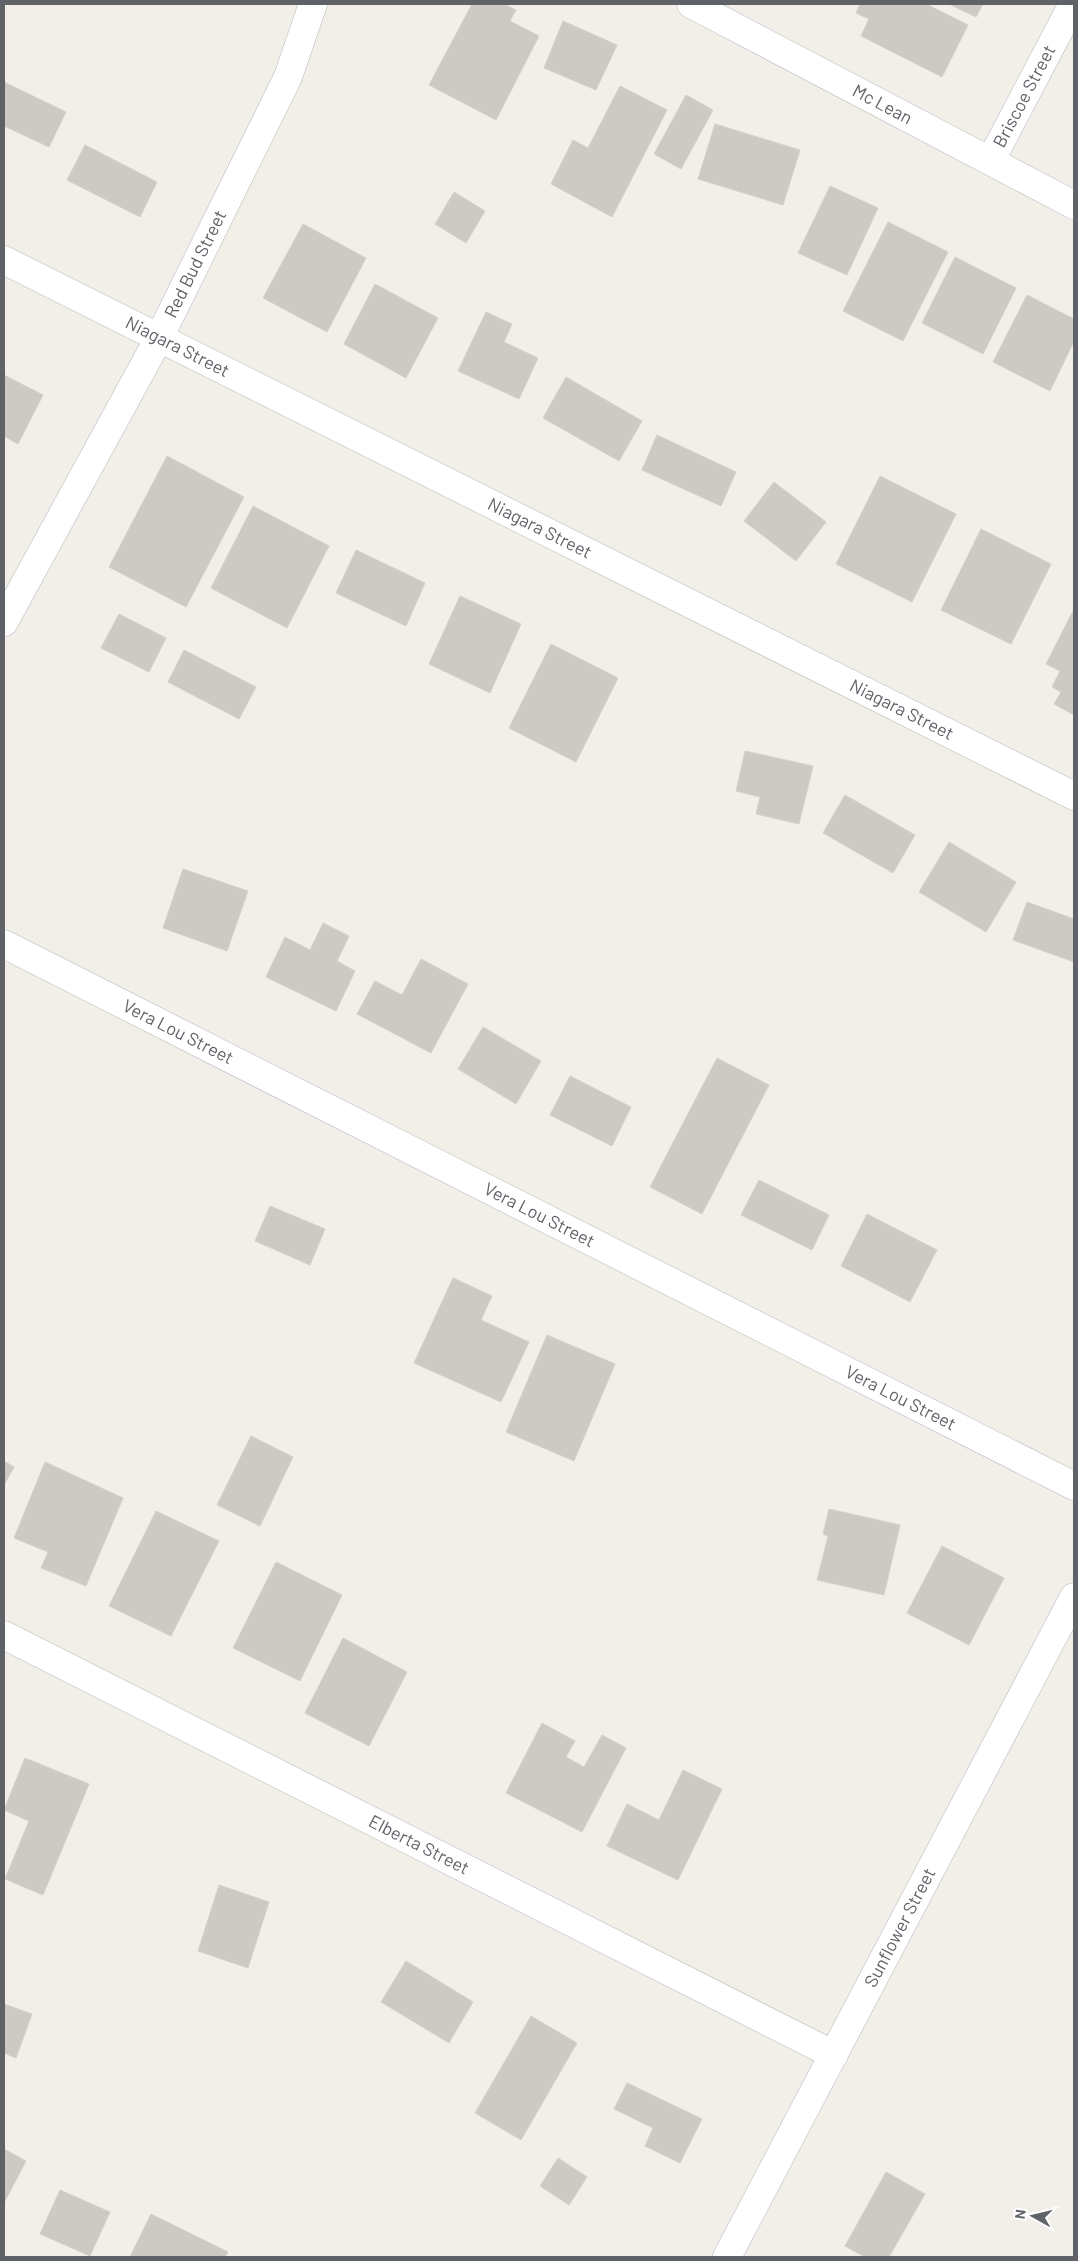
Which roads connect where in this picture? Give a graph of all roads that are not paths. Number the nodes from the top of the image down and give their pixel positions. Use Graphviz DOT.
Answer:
graph roads {
  1 [pos="313,4"];
  2 [pos="691,4"];
  3 [pos="1074,4"];
  4 [pos="991,160"];
  5 [pos="1074,205"];
  6 [pos="4,260"];
  7 [pos="159,338"];
  8 [pos="4,622"];
  9 [pos="1074,796"];
  10 [pos="4,944"];
  11 [pos="1074,1486"];
  12 [pos="1074,1597"];
  13 [pos="4,1635"];
  14 [pos="834,2055"];
  15 [pos="727,2257"];
  1 -- 7 [label="street, Red Bud Street"];
  2 -- 4 [label="street, Mc Lean"];
  3 -- 4 [label="street, Briscoe Street"];
  4 -- 5 [label="street, Mc Lean"];
  6 -- 7 [label="street, Niagara Street"];
  7 -- 8 [label="street, Red Bud Street"];
  7 -- 9 [label="street, Niagara Street"];
  10 -- 11 [label="street, Vera Lou Street"];
  12 -- 14 [label="street, Sunflower Street"];
  13 -- 14 [label="street, Elberta Street"];
  14 -- 15 [label="street, Sunflower Street"];
}
